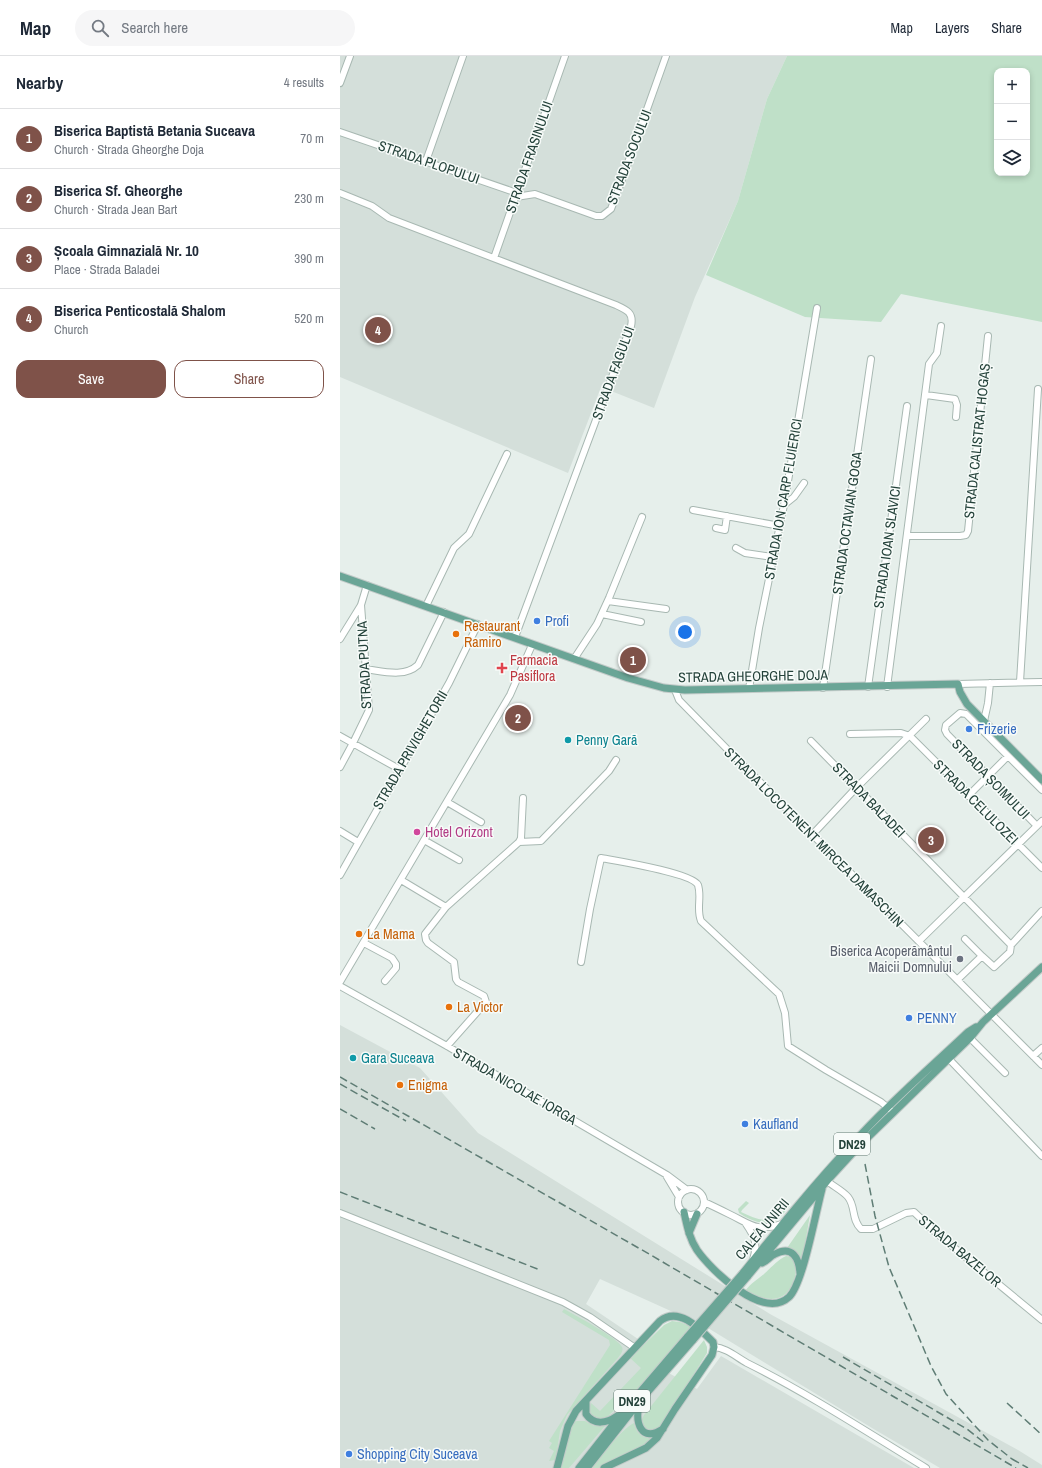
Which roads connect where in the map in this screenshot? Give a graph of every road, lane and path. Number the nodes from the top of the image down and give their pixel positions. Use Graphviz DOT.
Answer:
graph roads {
  1 [pos="350,56"];
  2 [pos="464,56"];
  3 [pos="565,56"];
  4 [pos="666,56"];
  5 [pos="340,83"];
  6 [pos="340,132"];
  7 [pos="426,161"];
  8 [pos="340,194"];
  9 [pos="517,195"];
  10 [pos="494,258"];
  11 [pos="817,308"];
  12 [pos="941,326"];
  13 [pos="988,336"];
  14 [pos="871,359"];
  15 [pos="1038,389"];
  16 [pos="926,395"];
  17 [pos="907,406"];
  18 [pos="956,417"];
  19 [pos="507,454"];
  20 [pos="804,483"];
  21 [pos="784,505"];
  22 [pos="693,510"];
  23 [pos="642,516"];
  24 [pos="727,516"];
  25 [pos="780,526"];
  26 [pos="716,528"];
  27 [pos="907,536"];
  28 [pos="736,548"];
  29 [pos="773,557"];
  30 [pos="340,576"];
  31 [pos="368,585"];
  32 [pos="608,602"];
  33 [pos="360,605"];
  34 [pos="426,606"];
  35 [pos="666,609"];
  36 [pos="444,612"];
  37 [pos="602,614"];
  38 [pos="641,622"];
  39 [pos="478,624"];
  40 [pos="515,637"];
  41 [pos="340,639"];
  42 [pos="532,645"];
  43 [pos="574,659"];
  44 [pos="365,669"];
  45 [pos="1020,682"];
  46 [pos="1042,682"];
  47 [pos="990,683"];
  48 [pos="958,684"];
  49 [pos="868,687"];
  50 [pos="887,687"];
  51 [pos="823,688"];
  52 [pos="748,689"];
  53 [pos="675,690"];
  54 [pos="926,719"];
  55 [pos="984,721"];
  56 [pos="850,734"];
  57 [pos="340,736"];
  58 [pos="910,736"];
  59 [pos="811,741"];
  60 [pos="353,743"];
  61 [pos="1008,756"];
  62 [pos="616,760"];
  63 [pos="340,767"];
  64 [pos="399,769"];
  65 [pos="988,776"];
  66 [pos="1041,776"];
  67 [pos="856,788"];
  68 [pos="1042,790"];
  69 [pos="968,796"];
  70 [pos="524,798"];
  71 [pos="447,802"];
  72 [pos="1042,821"];
  73 [pos="481,822"];
  74 [pos="1037,826"];
  75 [pos="340,831"];
  76 [pos="812,835"];
  77 [pos="424,840"];
  78 [pos="358,842"];
  79 [pos="519,842"];
  80 [pos="1018,845"];
  81 [pos="459,860"];
  82 [pos="1042,868"];
  83 [pos="340,875"];
  84 [pos="402,880"];
  85 [pos="964,898"];
  86 [pos="446,907"];
  87 [pos="1042,911"];
  88 [pos="965,939"];
  89 [pos="919,941"];
  90 [pos="364,943"];
  91 [pos="1011,945"];
  92 [pos="982,956"];
  93 [pos="581,962"];
  94 [pos="1042,967"];
  95 [pos="957,980"];
  96 [pos="385,981"];
  97 [pos="340,982"];
  98 [pos="340,986"];
  99 [pos="992,1014"];
  100 [pos="983,1022"];
  101 [pos="970,1038"];
  102 [pos="447,1046"];
  103 [pos="1042,1048"];
  104 [pos="1033,1056"];
  105 [pos="949,1059"];
  106 [pos="1042,1065"];
  107 [pos="1005,1073"];
  108 [pos="890,1110"];
  109 [pos="1042,1156"];
  110 [pos="666,1175"];
  111 [pos="825,1184"];
  112 [pos="687,1190"];
  113 [pos="679,1197"];
  114 [pos="704,1202"];
  115 [pos="684,1212"];
  116 [pos="699,1212"];
  117 [pos="721,1212"];
  118 [pos="340,1213"];
  119 [pos="746,1224"];
  120 [pos="782,1224"];
  121 [pos="689,1233"];
  122 [pos="755,1263"];
  123 [pos="800,1277"];
  124 [pos="1042,1320"];
  125 [pos="690,1338"];
  126 [pos="714,1347"];
  127 [pos="635,1348"];
  128 [pos="586,1401"];
  129 [pos="639,1402"];
  130 [pos="623,1412"];
  131 [pos="664,1428"];
  132 [pos="557,1468"];
  133 [pos="579,1468"];
  134 [pos="587,1468"];
  135 [pos="604,1468"];
  136 [pos="926,1468"];
  1 -- 5 [label="street"];
  2 -- 7 [label="street"];
  3 -- 9 [label="street, STRADA FRASINULUI"];
  4 -- 9 [label="street, STRADA SOCULUI"];
  6 -- 7 [label="street, STRADA PLOPULUI"];
  7 -- 9 [label="street, STRADA PLOPULUI"];
  8 -- 10 [label="street, STRADA FAGULUI"];
  9 -- 10 [label="street, STRADA FRASINULUI"];
  10 -- 40 [label="street, STRADA FAGULUI"];
  11 -- 21 [label="street, STRADA ION CARP FLUIERICI"];
  12 -- 16 [label="street"];
  13 -- 27 [label="street, STRADA CALISTRAT HOGAȘ"];
  14 -- 51 [label="street, STRADA OCTAVIAN GOGA"];
  15 -- 45 [label="street"];
  16 -- 18 [label="street"];
  16 -- 27 [label="street"];
  17 -- 49 [label="street, STRADA IOAN SLAVICI"];
  19 -- 34 [label="street"];
  20 -- 21 [label="street"];
  21 -- 25 [label="street, STRADA ION CARP FLUIERICI"];
  22 -- 24 [label="street"];
  23 -- 32 [label="street"];
  24 -- 25 [label="street"];
  24 -- 26 [label="street"];
  25 -- 29 [label="street, STRADA ION CARP FLUIERICI"];
  27 -- 50 [label="street"];
  28 -- 29 [label="street"];
  29 -- 52 [label="street, STRADA ION CARP FLUIERICI"];
  30 -- 31 [label="main road, STRADA GHEORGHE DOJA"];
  31 -- 33 [label="street, STRADA PUTNA"];
  31 -- 34 [label="main road, STRADA GHEORGHE DOJA"];
  32 -- 35 [label="street"];
  32 -- 37 [label="street"];
  33 -- 41 [label="street, STRADA PUTNA"];
  33 -- 44 [label="street, STRADA PUTNA"];
  34 -- 36 [label="main road, STRADA GHEORGHE DOJA"];
  36 -- 39 [label="main road, STRADA GHEORGHE DOJA"];
  36 -- 44 [label="street"];
  37 -- 38 [label="street"];
  37 -- 43 [label="street"];
  39 -- 40 [label="main road, STRADA GHEORGHE DOJA"];
  39 -- 64 [label="street, STRADA PRIVIGHETORII"];
  40 -- 42 [label="main road, STRADA GHEORGHE DOJA"];
  42 -- 43 [label="main road, STRADA GHEORGHE DOJA"];
  42 -- 71 [label="street"];
  43 -- 53 [label="main road, STRADA GHEORGHE DOJA"];
  44 -- 60 [label="street, STRADA PUTNA"];
  45 -- 46 [label="street, STRADA GHEORGHE DOJA"];
  45 -- 47 [label="street, STRADA GHEORGHE DOJA"];
  47 -- 48 [label="street, STRADA GHEORGHE DOJA"];
  47 -- 55 [label="street"];
  48 -- 50 [label="main road, STRADA GHEORGHE DOJA"];
  48 -- 55 [label="main road"];
  49 -- 50 [label="main road, STRADA GHEORGHE DOJA"];
  49 -- 51 [label="main road, STRADA GHEORGHE DOJA"];
  51 -- 52 [label="main road, STRADA GHEORGHE DOJA"];
  52 -- 53 [label="main road, STRADA GHEORGHE DOJA"];
  53 -- 76 [label="street, STRADA LOCOTENENT MIRCEA DAMASCHIN"];
  54 -- 58 [label="street"];
  55 -- 66 [label="main road"];
  56 -- 58 [label="street"];
  57 -- 60 [label="street"];
  58 -- 67 [label="street"];
  58 -- 69 [label="street, STRADA CELULOZEI"];
  59 -- 67 [label="street, STRADA BALADEI"];
  60 -- 63 [label="street, STRADA PUTNA"];
  60 -- 64 [label="street"];
  61 -- 65 [label="street"];
  61 -- 65 [label="street, STRADA ȘOIMULUI"];
  61 -- 68 [label="street"];
  62 -- 79 [label="street"];
  64 -- 78 [label="street, STRADA PRIVIGHETORII"];
  65 -- 69 [label="street"];
  65 -- 74 [label="street, STRADA ȘOIMULUI"];
  67 -- 76 [label="street"];
  67 -- 85 [label="street, STRADA BALADEI"];
  69 -- 80 [label="street, STRADA CELULOZEI"];
  70 -- 79 [label="street"];
  71 -- 73 [label="street"];
  71 -- 77 [label="street"];
  72 -- 74 [label="street"];
  74 -- 80 [label="street"];
  75 -- 78 [label="street"];
  76 -- 89 [label="street, STRADA LOCOTENENT MIRCEA DAMASCHIN"];
  77 -- 81 [label="street"];
  77 -- 84 [label="street"];
  78 -- 83 [label="street, STRADA PRIVIGHETORII"];
  79 -- 86 [label="street"];
  80 -- 82 [label="street, STRADA CELULOZEI"];
  80 -- 85 [label="street"];
  84 -- 86 [label="street"];
  84 -- 90 [label="street"];
  85 -- 89 [label="street"];
  85 -- 91 [label="street, STRADA BALADEI"];
  86 -- 102 [label="street"];
  87 -- 91 [label="street"];
  88 -- 92 [label="street"];
  89 -- 95 [label="street, STRADA LOCOTENENT MIRCEA DAMASCHIN"];
  90 -- 96 [label="street"];
  90 -- 97 [label="street"];
  91 -- 92 [label="street"];
  92 -- 95 [label="street"];
  93 -- 108 [label="street"];
  94 -- 99 [label="main road, CALEA UNIRII / DN29"];
  95 -- 99 [label="street, STRADA LOCOTENENT MIRCEA DAMASCHIN"];
  98 -- 102 [label="street, STRADA NICOLAE IORGA"];
  99 -- 100 [label="main road, CALEA UNIRII / DN29"];
  99 -- 104 [label="street, STRADA LOCOTENENT MIRCEA DAMASCHIN"];
  100 -- 101 [label="main road, CALEA UNIRII / DN29"];
  100 -- 108 [label="main road, CALEA UNIRII / DN29"];
  101 -- 105 [label="main road, CALEA UNIRII / DN29"];
  101 -- 107 [label="street"];
  102 -- 110 [label="street, STRADA NICOLAE IORGA"];
  103 -- 104 [label="street"];
  104 -- 106 [label="street, STRADA LOCOTENENT MIRCEA DAMASCHIN"];
  105 -- 108 [label="main road, CALEA UNIRII / DN29"];
  105 -- 109 [label="street"];
  108 -- 111 [label="main road, CALEA UNIRII / DN29"];
  108 -- 120 [label="main road, CALEA UNIRII / DN29"];
  110 -- 112 [label="street, STRADA NICOLAE IORGA"];
  110 -- 113 [label="street"];
  111 -- 122 [label="main road, CALEA UNIRII / DN29"];
  111 -- 123 [label="main road"];
  111 -- 124 [label="street, STRADA BAZELOR"];
  112 -- 113 [label="street"];
  112 -- 114 [label="street, STRADA NICOLAE IORGA"];
  113 -- 115 [label="street"];
  114 -- 116 [label="street"];
  114 -- 117 [label="street, STRADA NICOLAE IORGA"];
  115 -- 116 [label="street"];
  115 -- 121 [label="main road"];
  116 -- 117 [label="street"];
  116 -- 121 [label="main road"];
  117 -- 119 [label="street, STRADA NICOLAE IORGA"];
  118 -- 127 [label="street"];
  119 -- 120 [label="street, STRADA NICOLAE IORGA"];
  119 -- 122 [label="street"];
  120 -- 122 [label="main road, CALEA UNIRII / DN29"];
  121 -- 123 [label="main road"];
  122 -- 123 [label="main road"];
  122 -- 125 [label="main road, CALEA UNIRII / DN29, bridge"];
  125 -- 129 [label="main road, CALEA UNIRII / DN29"];
  125 -- 130 [label="main road, CALEA UNIRII / DN29"];
  126 -- 127 [label="main road"];
  126 -- 131 [label="main road"];
  126 -- 136 [label="street"];
  127 -- 128 [label="main road"];
  128 -- 130 [label="main road"];
  128 -- 132 [label="main road"];
  129 -- 131 [label="main road"];
  129 -- 134 [label="main road, CALEA UNIRII / DN29"];
  130 -- 133 [label="main road, CALEA UNIRII / DN29"];
  131 -- 135 [label="main road"];
}
